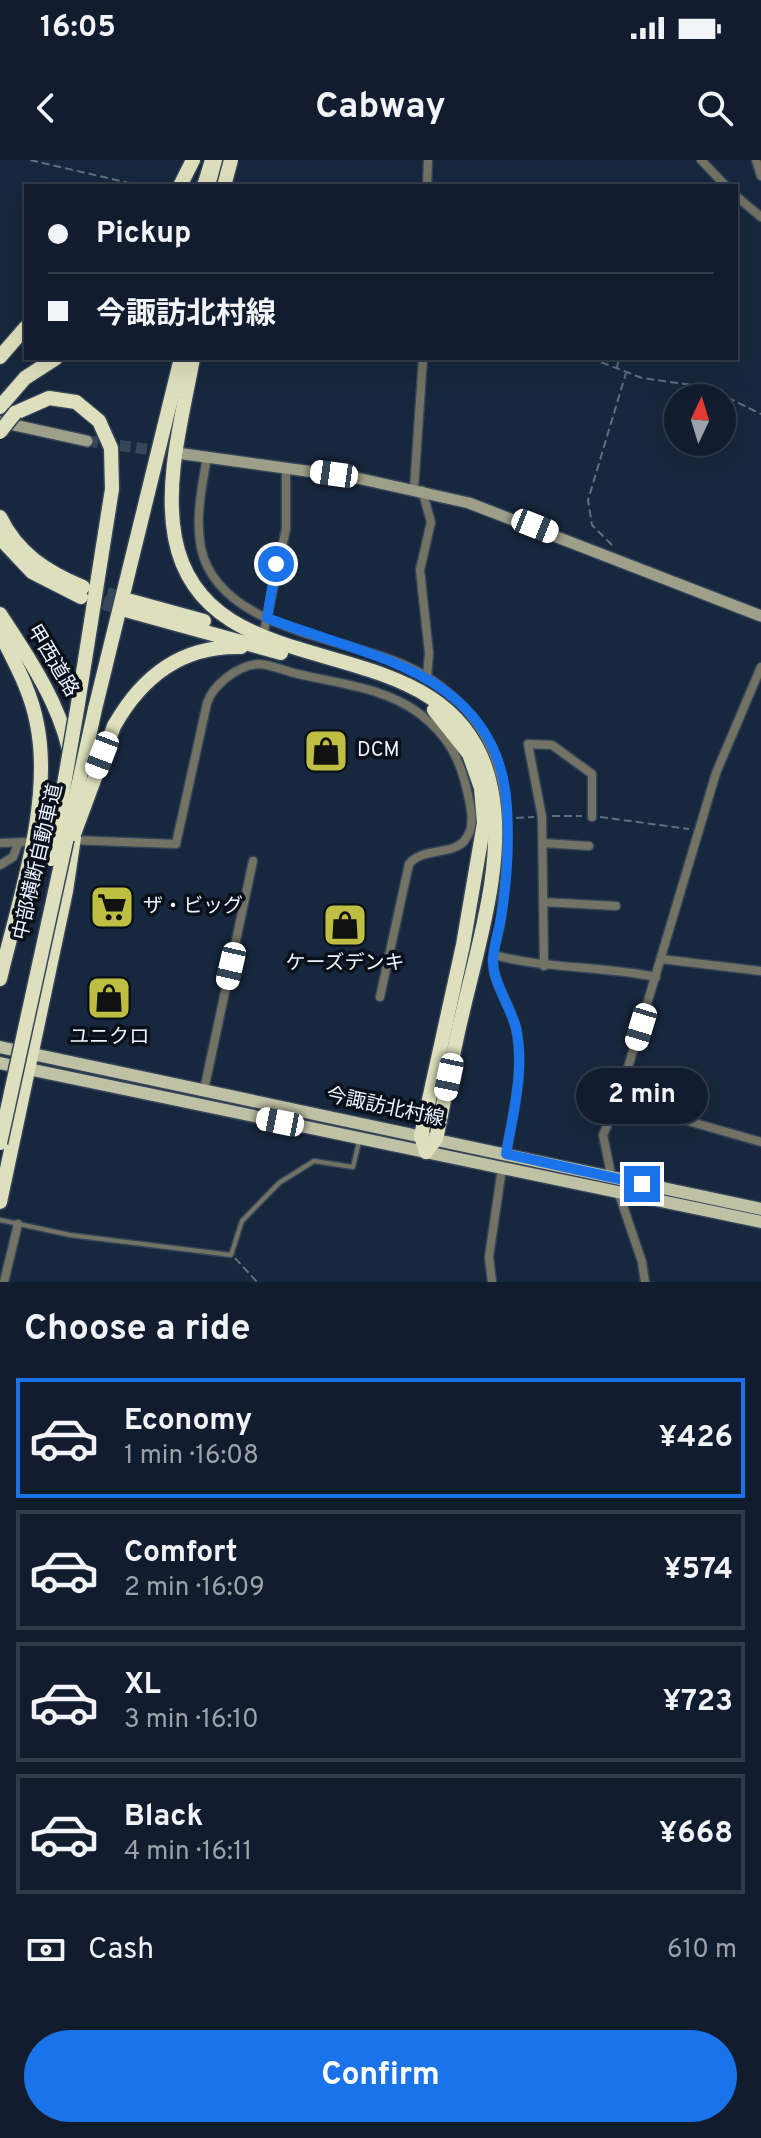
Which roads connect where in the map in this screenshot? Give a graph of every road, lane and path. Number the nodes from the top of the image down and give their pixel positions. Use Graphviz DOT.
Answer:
graph roads {
  1 [pos="30,160"];
  2 [pos="193,160"];
  3 [pos="212,160"];
  4 [pos="223,160"];
  5 [pos="232,160"];
  6 [pos="428,160"];
  7 [pos="701,160"];
  8 [pos="756,160"];
  9 [pos="761,176"];
  10 [pos="133,184"];
  11 [pos="181,184"];
  12 [pos="205,184"];
  13 [pos="220,184"];
  14 [pos="221,184"];
  15 [pos="427,184"];
  16 [pos="724,184"];
  17 [pos="738,198"];
  18 [pos="761,217"];
  19 [pos="24,320"];
  20 [pos="24,329"];
  21 [pos="0,346"];
  22 [pos="0,357"];
  23 [pos="53,360"];
  24 [pos="172,360"];
  25 [pos="180,360"];
  26 [pos="193,360"];
  27 [pos="423,360"];
  28 [pos="595,360"];
  29 [pos="619,360"];
  30 [pos="617,369"];
  31 [pos="626,373"];
  32 [pos="6,407"];
  33 [pos="761,414"];
  34 [pos="0,421"];
  35 [pos="0,432"];
  36 [pos="87,441"];
  37 [pos="184,454"];
  38 [pos="207,457"];
  39 [pos="286,468"];
  40 [pos="418,490"];
  41 [pos="0,517"];
  42 [pos="0,538"];
  43 [pos="613,557"];
  44 [pos="130,606"];
  45 [pos="0,614"];
  46 [pos="761,616"];
  47 [pos="267,618"];
  48 [pos="0,633"];
  49 [pos="263,648"];
  50 [pos="761,667"];
  51 [pos="427,678"];
  52 [pos="87,706"];
  53 [pos="542,817"];
  54 [pos="592,817"];
  55 [pos="507,818"];
  56 [pos="699,831"];
  57 [pos="75,840"];
  58 [pos="0,843"];
  59 [pos="24,843"];
  60 [pos="543,843"];
  61 [pos="589,846"];
  62 [pos="253,861"];
  63 [pos="0,865"];
  64 [pos="543,902"];
  65 [pos="616,906"];
  66 [pos="494,955"];
  67 [pos="661,959"];
  68 [pos="544,966"];
  69 [pos="761,971"];
  70 [pos="656,977"];
  71 [pos="0,979"];
  72 [pos="380,997"];
  73 [pos="0,1047"];
  74 [pos="28,1061"];
  75 [pos="0,1063"];
  76 [pos="204,1090"];
  77 [pos="4,1101"];
  78 [pos="618,1101"];
  79 [pos="359,1138"];
  80 [pos="429,1138"];
  81 [pos="761,1142"];
  82 [pos="0,1143"];
  83 [pos="426,1152"];
  84 [pos="506,1154"];
  85 [pos="502,1168"];
  86 [pos="612,1178"];
  87 [pos="618,1193"];
  88 [pos="0,1202"];
  89 [pos="761,1209"];
  90 [pos="0,1220"];
  91 [pos="761,1222"];
  92 [pos="18,1224"];
  93 [pos="231,1255"];
  94 [pos="4,1282"];
  95 [pos="257,1282"];
  96 [pos="492,1282"];
  97 [pos="645,1282"];
  1 -- 10 [label="path"];
  2 -- 11 [label="highway"];
  3 -- 12 [label="highway"];
  4 -- 13 [label="highway"];
  5 -- 14 [label="highway, bridge"];
  6 -- 15 [label="street"];
  7 -- 16 [label="street"];
  8 -- 9 [label="street"];
  17 -- 18 [label="street"];
  19 -- 21 [label="highway"];
  20 -- 22 [label="highway"];
  23 -- 32 [label="highway"];
  24 -- 52 [label="highway, 中部横断自動車道"];
  25 -- 52 [label="highway, 中部横断自動車道"];
  26 -- 49 [label="highway"];
  27 -- 40 [label="street"];
  28 -- 30 [label="path"];
  29 -- 30 [label="path"];
  30 -- 31 [label="path"];
  31 -- 33 [label="path"];
  31 -- 43 [label="path"];
  32 -- 35 [label="highway, bridge"];
  32 -- 52 [label="highway"];
  34 -- 36 [label="street"];
  37 -- 38 [label="street"];
  38 -- 39 [label="street"];
  38 -- 47 [label="street"];
  39 -- 40 [label="street"];
  39 -- 47 [label="street"];
  40 -- 43 [label="street"];
  40 -- 51 [label="street"];
  41 -- 42 [label="highway"];
  43 -- 46 [label="street"];
  44 -- 49 [label="highway"];
  45 -- 57 [label="highway, 甲西道路"];
  47 -- 49 [label="street"];
  47 -- 51 [label="street"];
  48 -- 59 [label="highway, 甲西道路"];
  49 -- 57 [label="street"];
  49 -- 72 [label="street"];
  49 -- 77 [label="highway, bridge"];
  49 -- 80 [label="highway"];
  50 -- 56 [label="street"];
  51 -- 55 [label="street"];
  52 -- 77 [label="highway, 中部横断自動車道, bridge"];
  52 -- 77 [label="highway, 中部横断自動車道, bridge"];
  53 -- 54 [label="path"];
  53 -- 54 [label="street"];
  53 -- 55 [label="path"];
  53 -- 60 [label="street"];
  54 -- 56 [label="path"];
  55 -- 66 [label="street"];
  56 -- 67 [label="street"];
  57 -- 59 [label="street"];
  57 -- 74 [label="highway, 甲西道路"];
  58 -- 59 [label="street"];
  59 -- 63 [label="street"];
  59 -- 71 [label="highway, 甲西道路"];
  60 -- 61 [label="street"];
  60 -- 64 [label="street"];
  62 -- 76 [label="street"];
  64 -- 65 [label="street"];
  64 -- 68 [label="street"];
  66 -- 68 [label="street"];
  66 -- 84 [label="street"];
  67 -- 69 [label="street"];
  67 -- 70 [label="street"];
  68 -- 70 [label="street"];
  70 -- 78 [label="street"];
  73 -- 74 [label="main road, 今諏訪北村線"];
  74 -- 75 [label="main road, 今諏訪北村線"];
  74 -- 76 [label="main road, 今諏訪北村線"];
  74 -- 79 [label="main road, 今諏訪北村線"];
  74 -- 88 [label="highway, 甲西道路"];
  76 -- 80 [label="main road, 今諏訪北村線"];
  77 -- 82 [label="highway, 中部横断自動車道, bridge"];
  78 -- 81 [label="street"];
  78 -- 86 [label="street"];
  79 -- 83 [label="main road, 今諏訪北村線"];
  79 -- 93 [label="lane"];
  80 -- 83 [label="highway"];
  80 -- 84 [label="main road, 今諏訪北村線"];
  83 -- 85 [label="main road, 今諏訪北村線"];
  84 -- 86 [label="main road, 今諏訪北村線"];
  85 -- 87 [label="main road, 今諏訪北村線"];
  85 -- 96 [label="street"];
  86 -- 87 [label="street"];
  86 -- 89 [label="main road, 今諏訪北村線"];
  87 -- 91 [label="main road, 今諏訪北村線"];
  87 -- 97 [label="street"];
  90 -- 92 [label="lane"];
  92 -- 93 [label="lane"];
  92 -- 94 [label="street"];
  93 -- 95 [label="path"];
}
